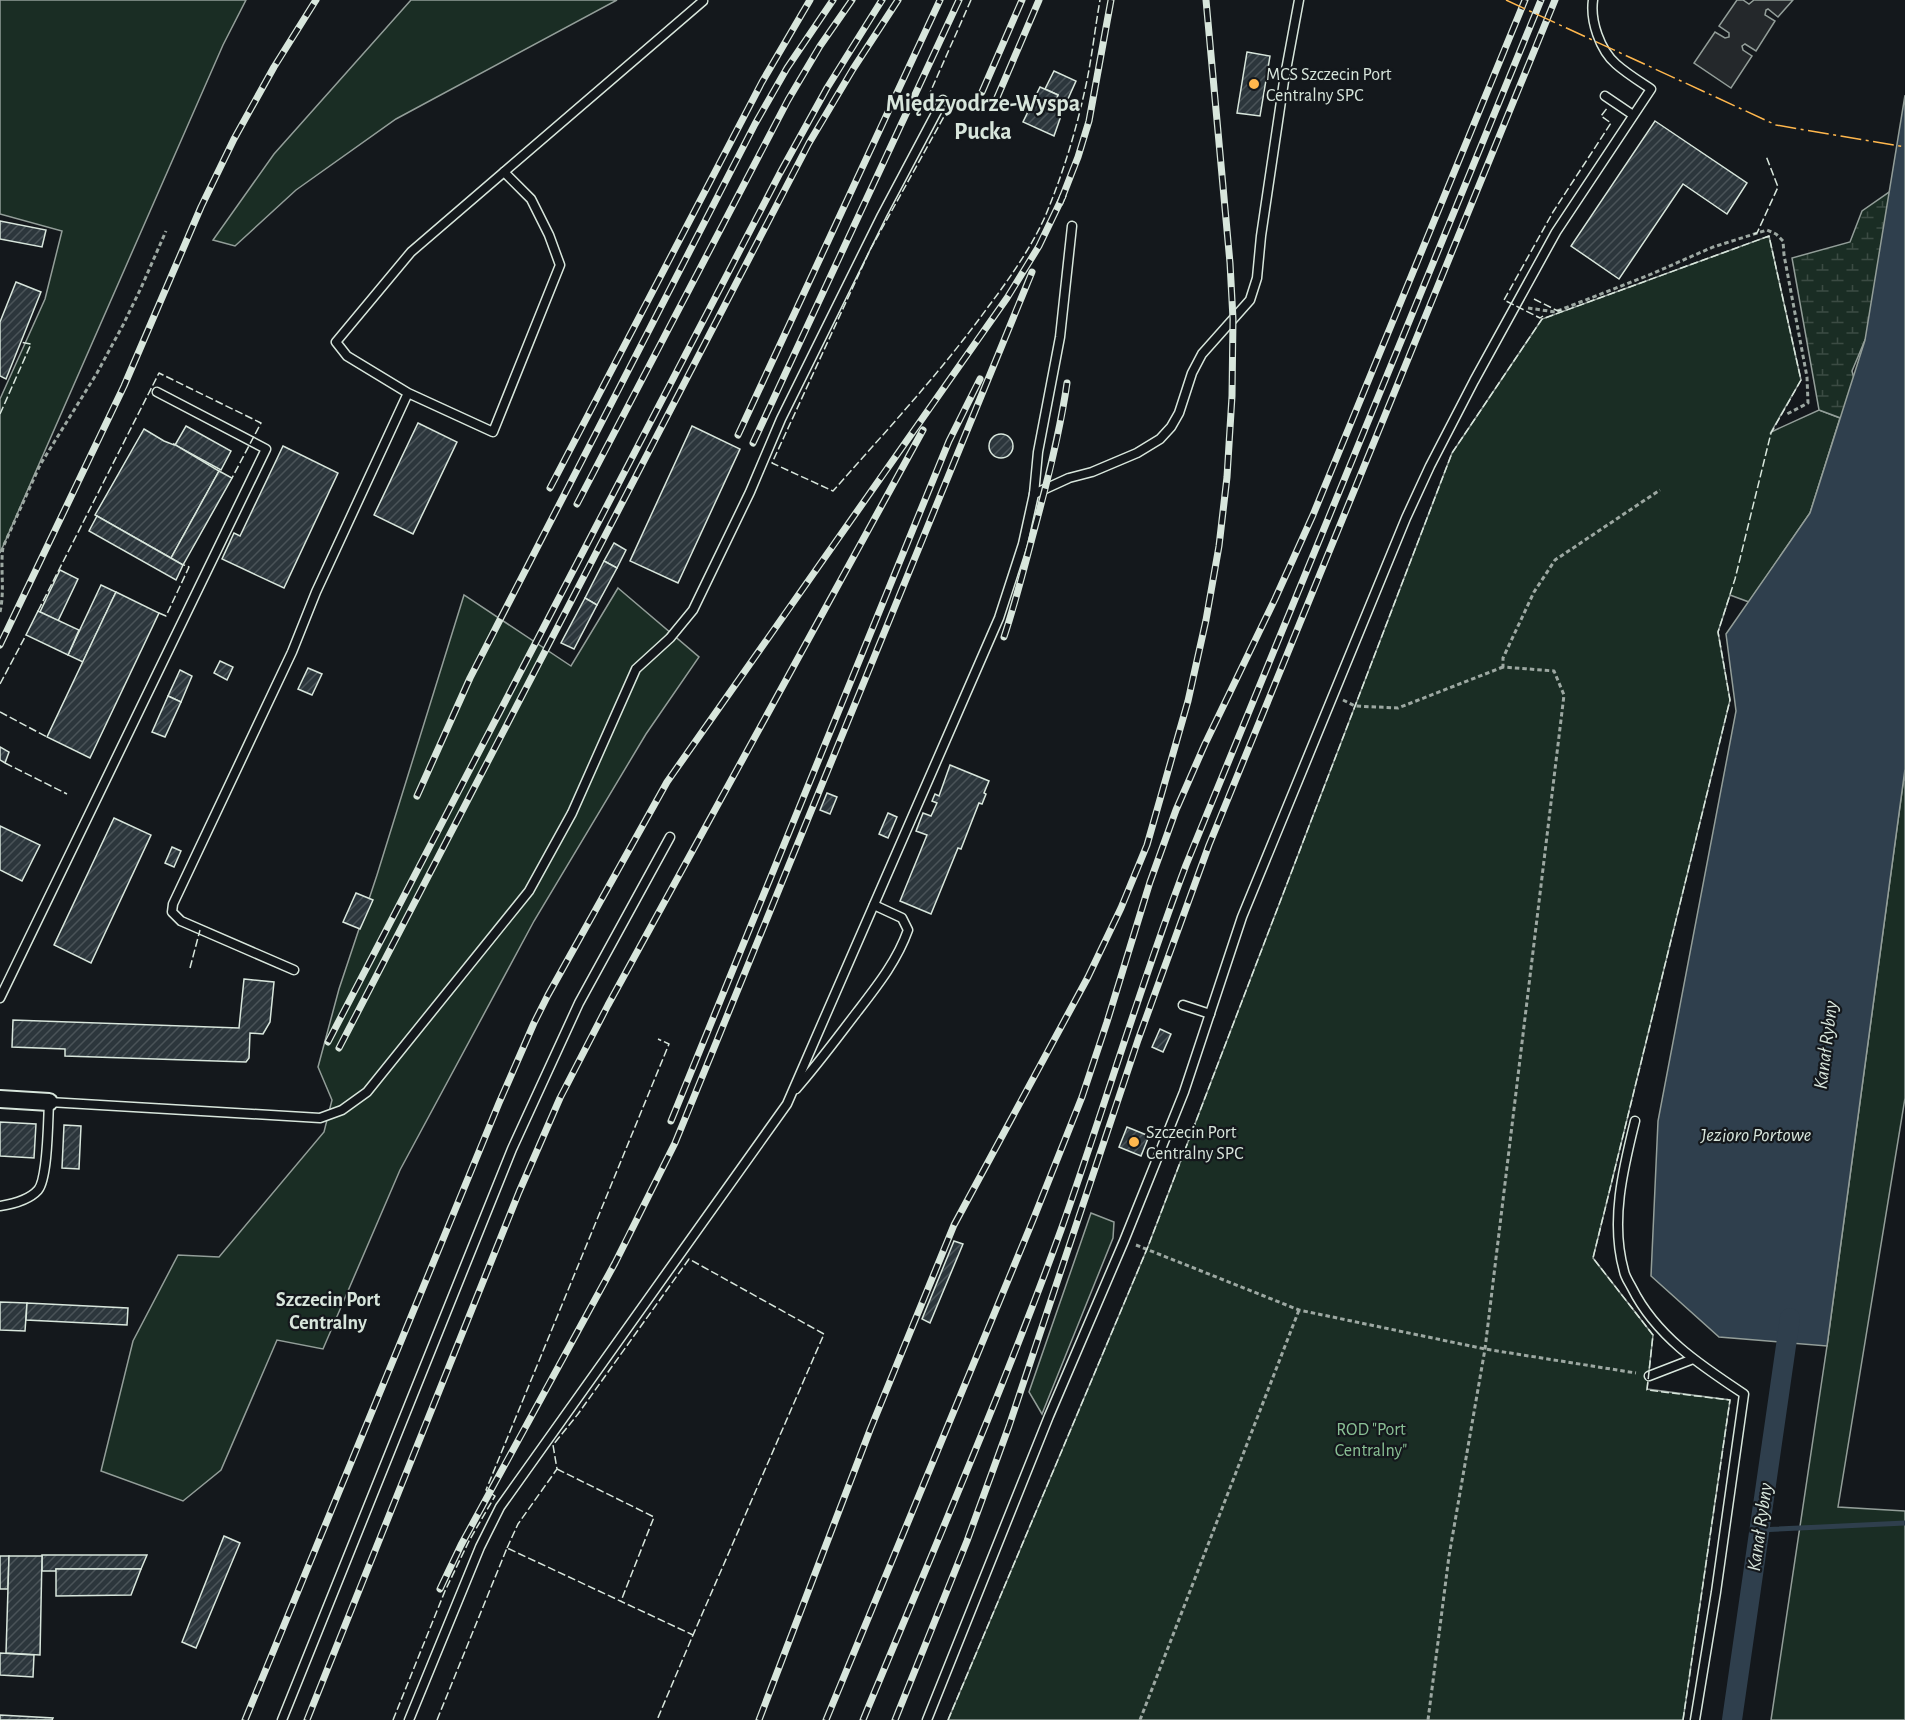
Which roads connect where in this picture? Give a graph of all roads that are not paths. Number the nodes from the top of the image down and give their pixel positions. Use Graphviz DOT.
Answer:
graph roads {
  1 [pos="1299,0"];
  2 [pos="1593,0"];
  3 [pos="703,1"];
  4 [pos="1605,96"];
  5 [pos="943,100"];
  6 [pos="1633,115"];
  7 [pos="504,172"];
  8 [pos="1072,226"];
  9 [pos="157,392"];
  10 [pos="408,393"];
  11 [pos="1034,494"];
  12 [pos="670,837"];
  13 [pos="874,905"];
  14 [pos="294,970"];
  15 [pos="0,998"];
  16 [pos="1183,1005"];
  17 [pos="1210,1014"];
  18 [pos="792,1094"];
  19 [pos="0,1099"];
  20 [pos="49,1102"];
  21 [pos="1635,1121"];
  22 [pos="0,1206"];
  23 [pos="1693,1359"];
  24 [pos="1649,1376"];
  25 [pos="282,1720"];
  26 [pos="409,1720"];
  27 [pos="927,1720"];
  28 [pos="1695,1720"];
  1 -- 11 [label="lane"];
  2 -- 6 [label="lane"];
  3 -- 7 [label="lane"];
  4 -- 6 [label="lane"];
  5 -- 20 [label="lane"];
  6 -- 17 [label="lane"];
  7 -- 10 [label="lane"];
  7 -- 10 [label="lane"];
  8 -- 11 [label="lane"];
  9 -- 15 [label="lane"];
  10 -- 14 [label="lane"];
  11 -- 13 [label="lane"];
  12 -- 25 [label="lane"];
  13 -- 18 [label="lane"];
  13 -- 18 [label="lane"];
  16 -- 17 [label="lane"];
  17 -- 27 [label="lane"];
  18 -- 26 [label="lane"];
  19 -- 20 [label="street"];
  20 -- 22 [label="lane"];
  21 -- 23 [label="lane"];
  23 -- 24 [label="lane"];
  23 -- 28 [label="lane"];
}
